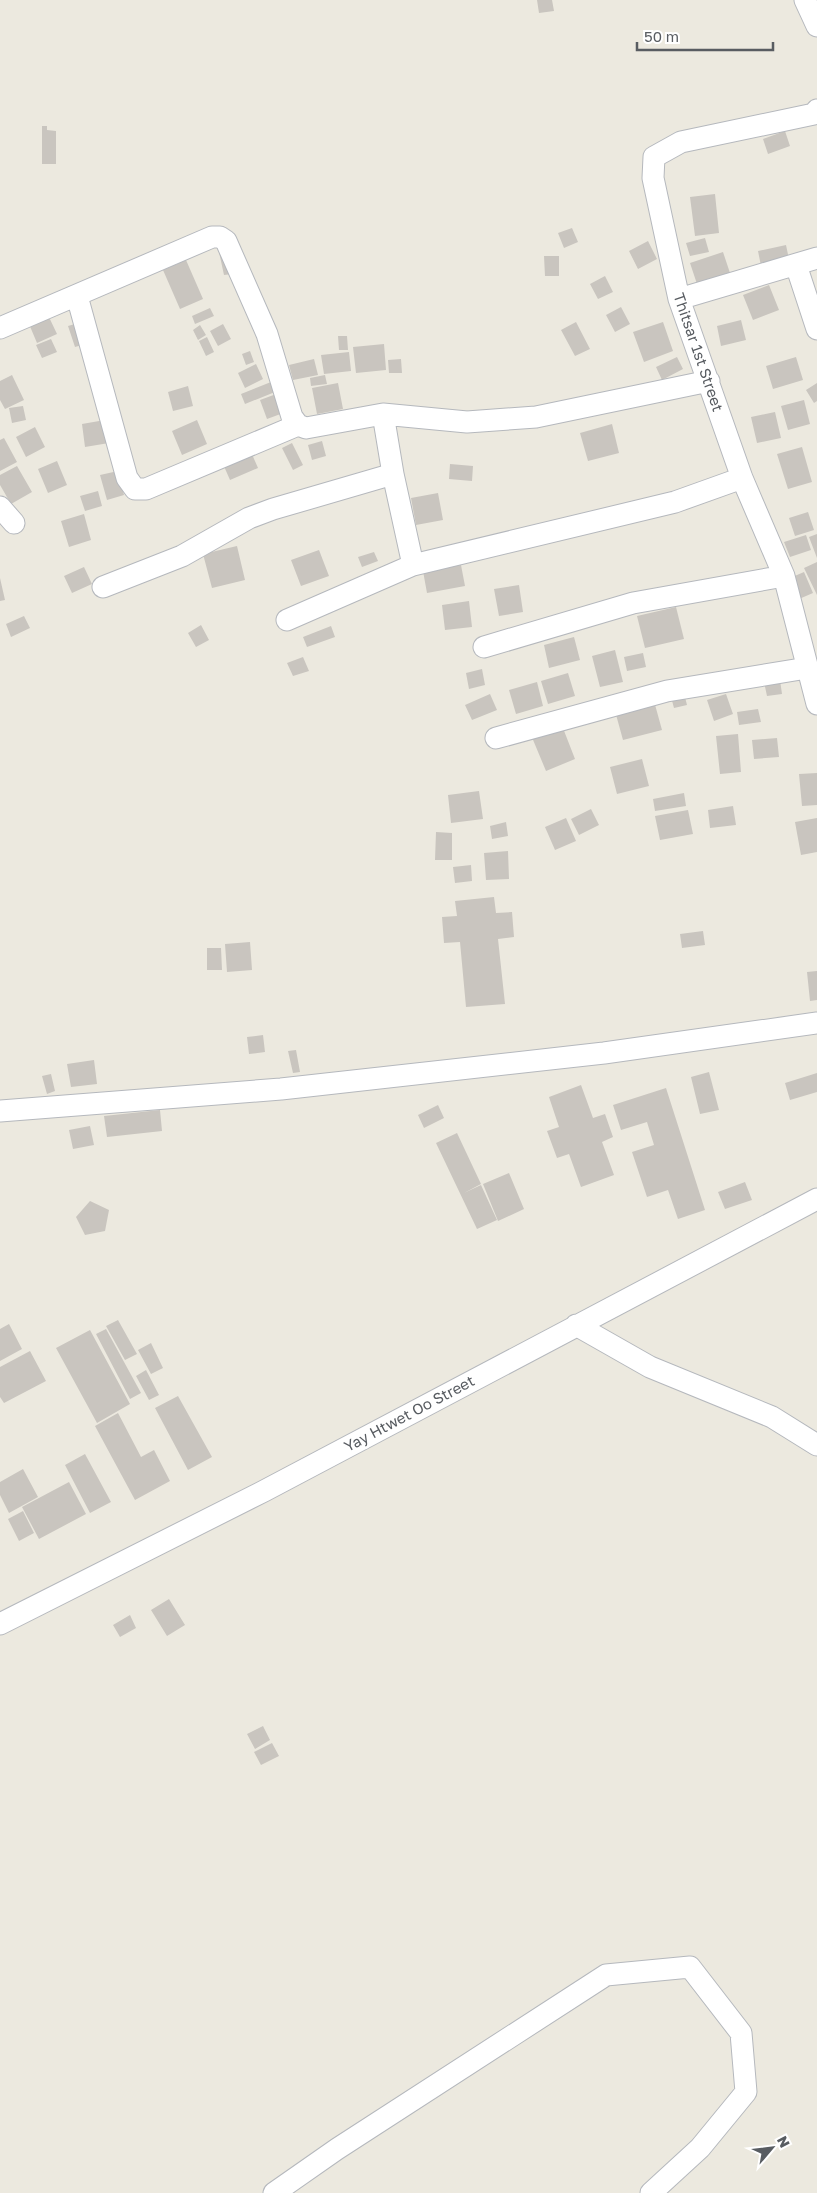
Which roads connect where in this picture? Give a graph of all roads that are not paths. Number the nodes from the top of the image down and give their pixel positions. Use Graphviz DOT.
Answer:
graph roads {
  1 [pos="805,0"];
  2 [pos="817,26"];
  3 [pos="817,110"];
  4 [pos="817,258"];
  5 [pos="796,265"];
  6 [pos="77,296"];
  7 [pos="679,299"];
  8 [pos="0,328"];
  9 [pos="817,329"];
  10 [pos="709,381"];
  11 [pos="383,414"];
  12 [pos="298,425"];
  13 [pos="393,474"];
  14 [pos="742,478"];
  15 [pos="0,507"];
  16 [pos="14,524"];
  17 [pos="413,565"];
  18 [pos="784,576"];
  19 [pos="103,587"];
  20 [pos="287,620"];
  21 [pos="484,647"];
  22 [pos="806,668"];
  23 [pos="817,704"];
  24 [pos="496,738"];
  25 [pos="817,1023"];
  26 [pos="0,1111"];
  27 [pos="817,1199"];
  28 [pos="576,1325"];
  29 [pos="817,1446"];
  30 [pos="0,1624"];
  31 [pos="274,2193"];
  32 [pos="651,2193"];
  1 -- 2 [label="street"];
  3 -- 7 [label="street, Thitsar 1st Street"];
  4 -- 5 [label="street"];
  5 -- 7 [label="street"];
  5 -- 9 [label="street"];
  6 -- 8 [label="street"];
  6 -- 12 [label="street"];
  6 -- 12 [label="street"];
  7 -- 10 [label="street, Thitsar 1st Street"];
  10 -- 11 [label="street"];
  10 -- 14 [label="street, Thitsar 1st Street"];
  11 -- 12 [label="street"];
  11 -- 13 [label="street"];
  13 -- 17 [label="street"];
  13 -- 19 [label="street"];
  14 -- 17 [label="street"];
  14 -- 18 [label="street, Thitsar 1st Street"];
  15 -- 16 [label="street"];
  17 -- 20 [label="street"];
  18 -- 21 [label="street"];
  18 -- 22 [label="street, Thitsar 1st Street"];
  22 -- 23 [label="street, Thitsar 1st Street"];
  22 -- 24 [label="street"];
  25 -- 26 [label="street"];
  27 -- 28 [label="street, Yay Htwet Oo Street"];
  28 -- 29 [label="street"];
  28 -- 30 [label="street, Yay Htwet Oo Street"];
  31 -- 32 [label="street"];
}
